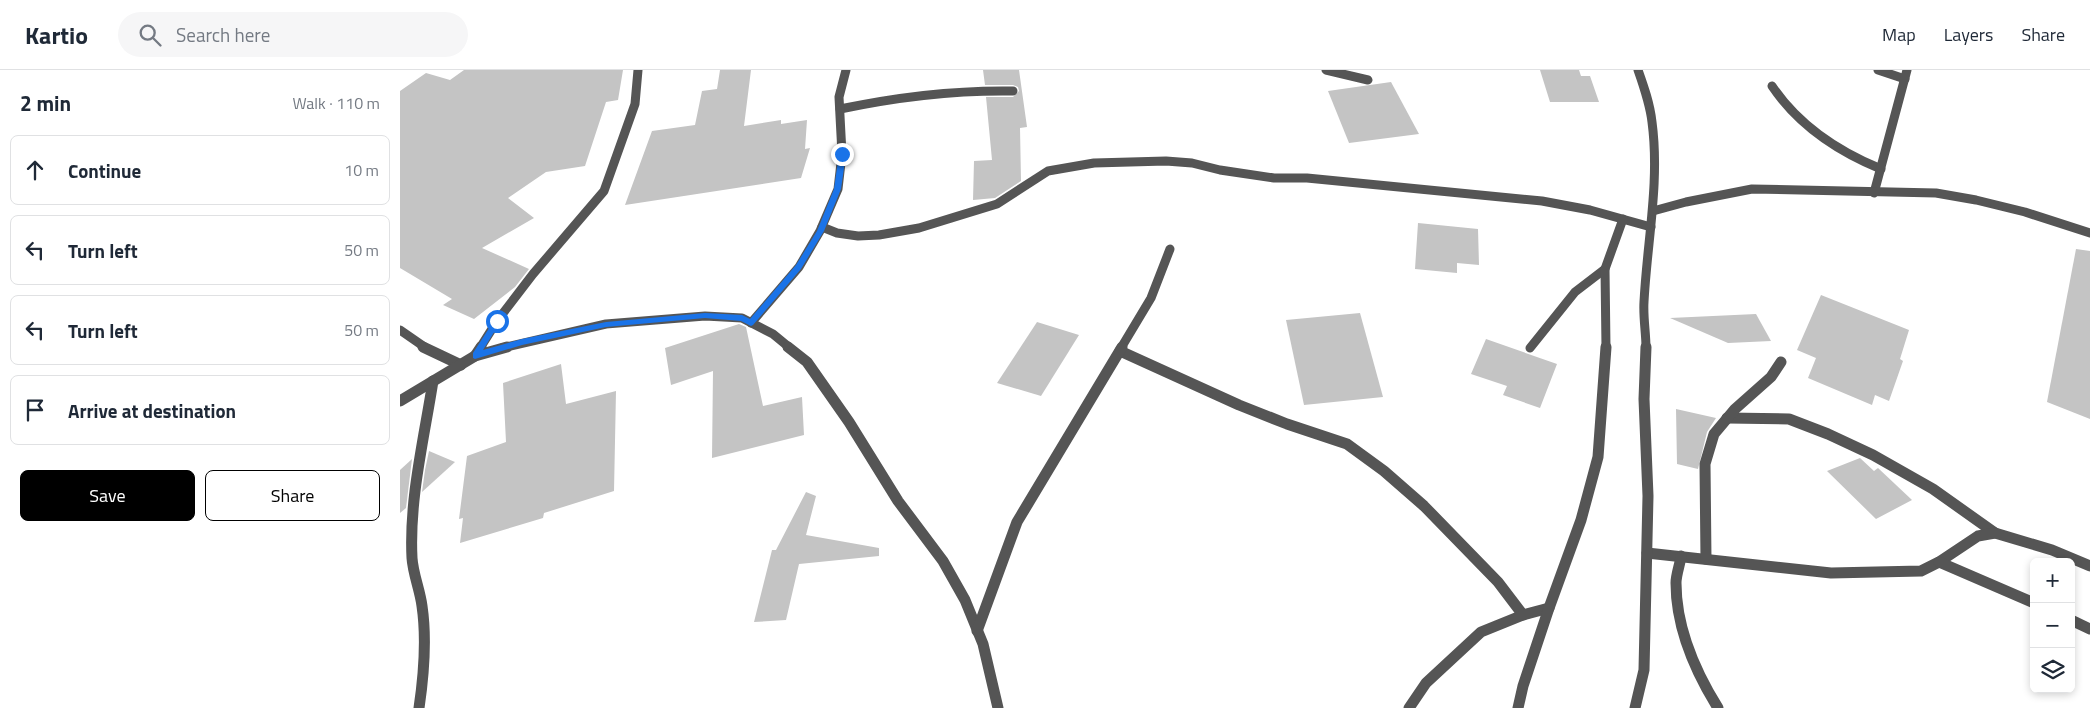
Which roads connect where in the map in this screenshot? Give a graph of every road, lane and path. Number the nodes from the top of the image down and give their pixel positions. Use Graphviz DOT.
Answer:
graph roads {
  1 [pos="638,70"];
  2 [pos="846,70"];
  3 [pos="1326,70"];
  4 [pos="1638,70"];
  5 [pos="1878,70"];
  6 [pos="1907,70"];
  7 [pos="1905,79"];
  8 [pos="1368,80"];
  9 [pos="1772,86"];
  10 [pos="1013,90"];
  11 [pos="840,109"];
  12 [pos="1881,170"];
  13 [pos="1874,193"];
  14 [pos="1653,211"];
  15 [pos="1623,219"];
  16 [pos="822,227"];
  17 [pos="1651,227"];
  18 [pos="2090,232"];
  19 [pos="1170,249"];
  20 [pos="1605,270"];
  21 [pos="751,323"];
  22 [pos="400,330"];
  23 [pos="1530,348"];
  24 [pos="1120,351"];
  25 [pos="475,356"];
  26 [pos="1781,362"];
  27 [pos="461,365"];
  28 [pos="433,381"];
  29 [pos="400,401"];
  30 [pos="1727,418"];
  31 [pos="1996,534"];
  32 [pos="1647,553"];
  33 [pos="1681,556"];
  34 [pos="1706,559"];
  35 [pos="1939,562"];
  36 [pos="2090,566"];
  37 [pos="2030,601"];
  38 [pos="1549,608"];
  39 [pos="1523,615"];
  40 [pos="2075,622"];
  41 [pos="2090,628"];
  42 [pos="977,631"];
  43 [pos="419,708"];
  44 [pos="998,708"];
  45 [pos="1409,708"];
  46 [pos="1518,708"];
  47 [pos="1635,708"];
  48 [pos="1718,708"];
  1 -- 25 [label="street"];
  2 -- 11 [label="street"];
  3 -- 8 [label="street"];
  4 -- 14 [label="street"];
  5 -- 7 [label="street"];
  6 -- 7 [label="street"];
  7 -- 12 [label="street"];
  9 -- 12 [label="street"];
  10 -- 11 [label="street"];
  11 -- 16 [label="street"];
  12 -- 13 [label="street"];
  13 -- 14 [label="street"];
  13 -- 18 [label="street"];
  14 -- 17 [label="street"];
  15 -- 16 [label="street"];
  15 -- 17 [label="street"];
  15 -- 20 [label="street"];
  16 -- 21 [label="street"];
  17 -- 32 [label="street"];
  19 -- 24 [label="street"];
  20 -- 23 [label="street"];
  20 -- 38 [label="street"];
  21 -- 25 [label="street"];
  21 -- 42 [label="street"];
  22 -- 27 [label="street"];
  24 -- 39 [label="street"];
  24 -- 42 [label="street"];
  25 -- 27 [label="street"];
  26 -- 30 [label="street"];
  27 -- 28 [label="street"];
  28 -- 29 [label="street"];
  28 -- 43 [label="street"];
  30 -- 31 [label="street"];
  30 -- 34 [label="street"];
  31 -- 35 [label="street"];
  31 -- 36 [label="street"];
  32 -- 33 [label="street"];
  32 -- 47 [label="street"];
  33 -- 34 [label="street"];
  33 -- 48 [label="street"];
  34 -- 35 [label="street"];
  35 -- 37 [label="street"];
  38 -- 39 [label="street"];
  38 -- 46 [label="street"];
  39 -- 45 [label="street"];
  40 -- 41 [label="street"];
  42 -- 44 [label="street"];
}
